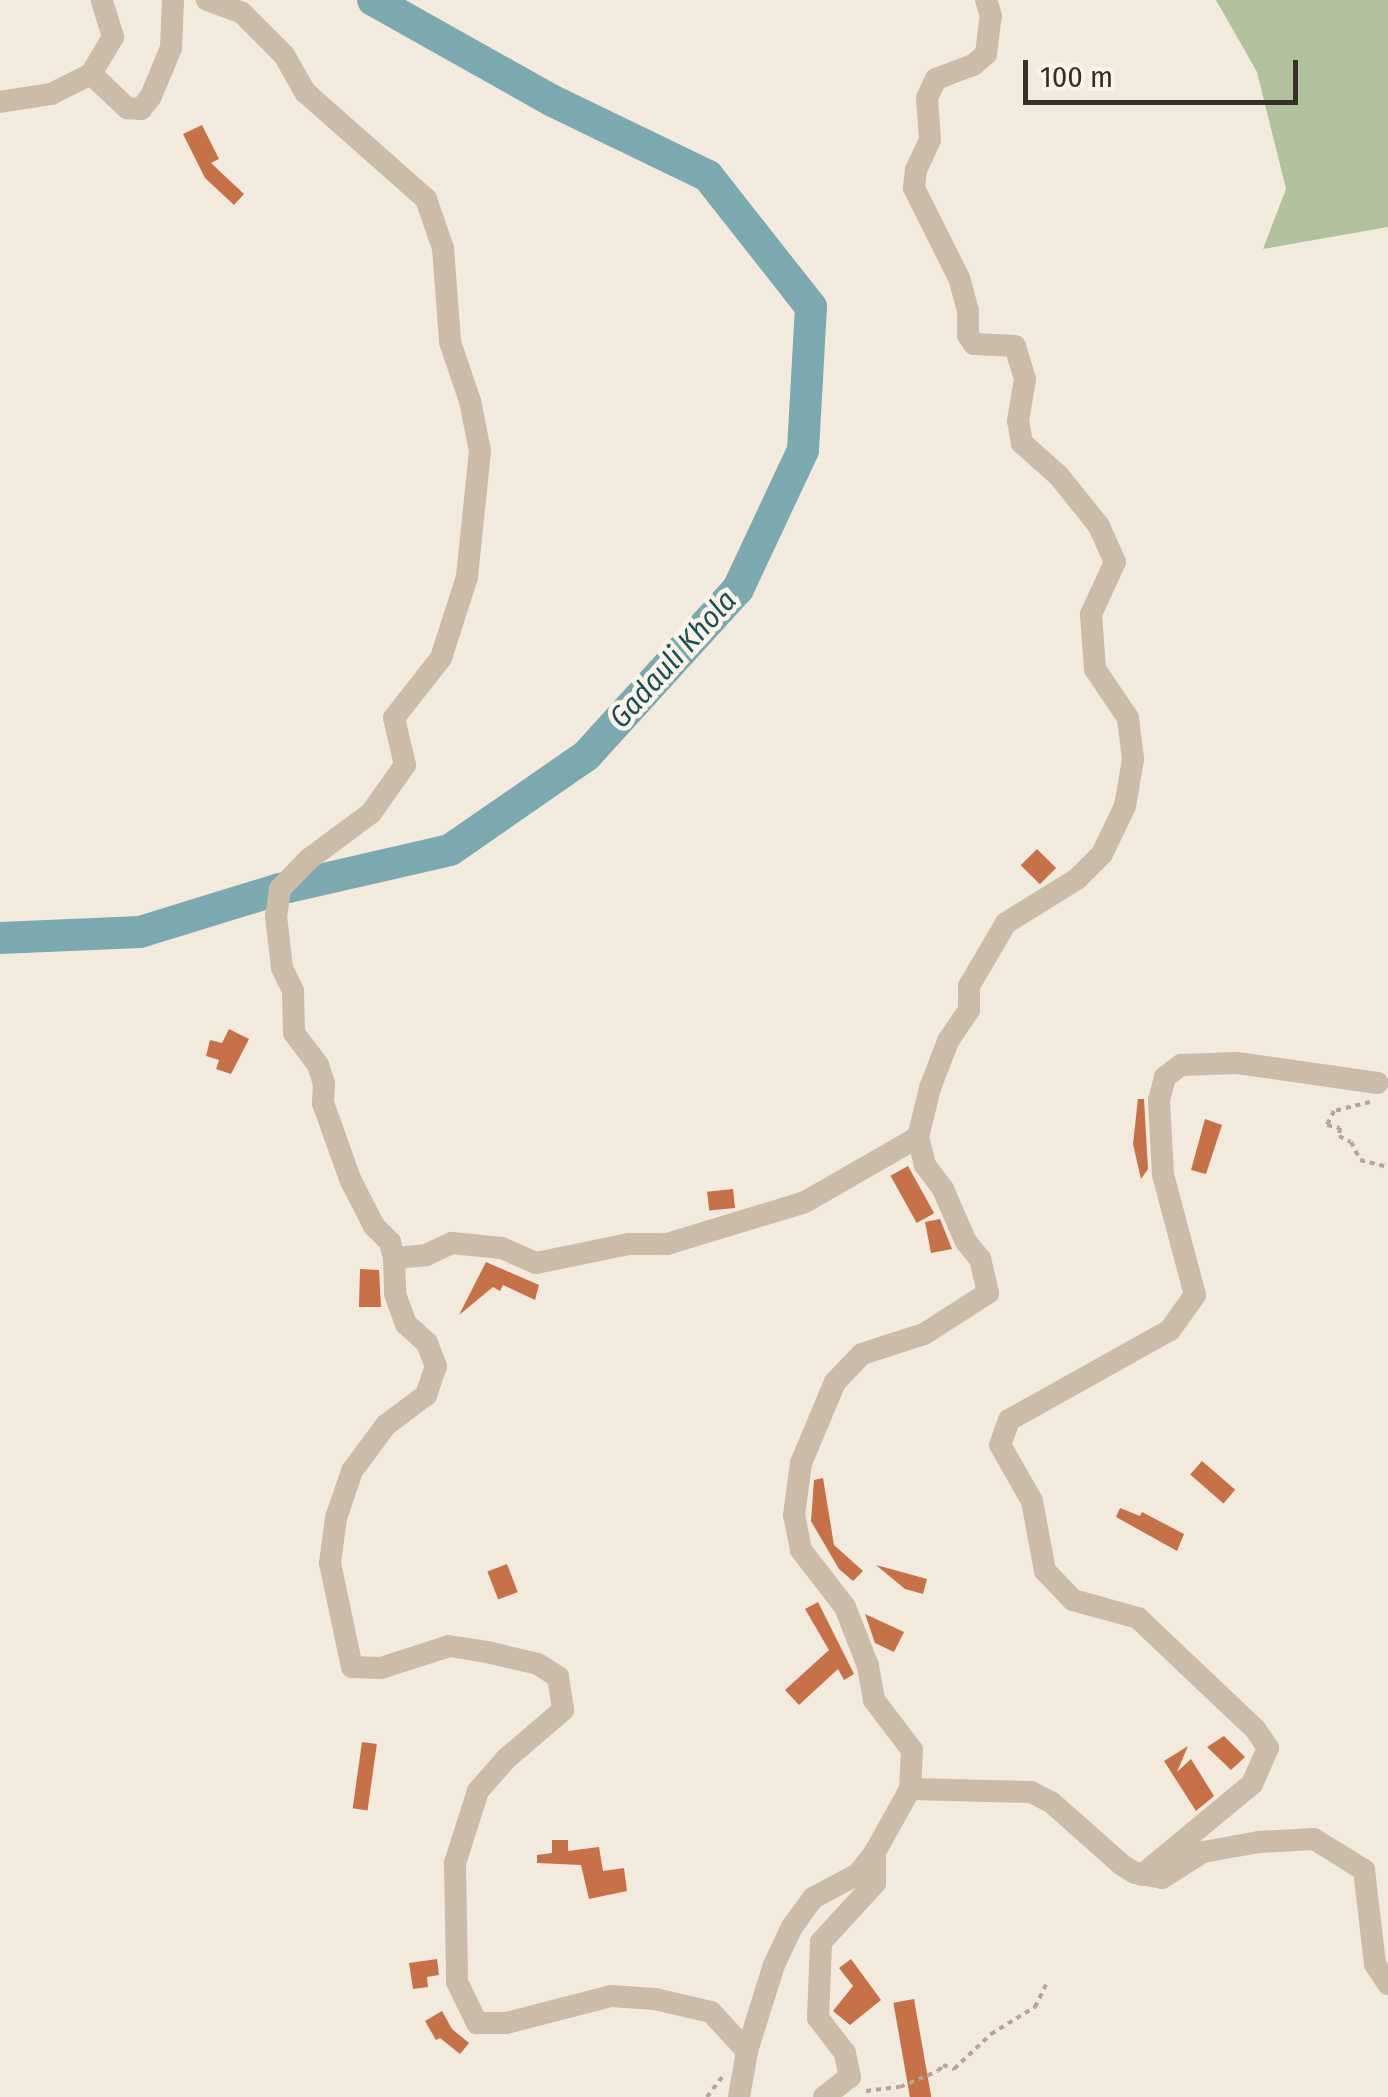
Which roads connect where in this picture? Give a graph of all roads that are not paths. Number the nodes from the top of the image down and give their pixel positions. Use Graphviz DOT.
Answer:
graph roads {
  1 [pos="102,0"];
  2 [pos="173,0"];
  3 [pos="207,0"];
  4 [pos="986,0"];
  5 [pos="91,74"];
  6 [pos="0,102"];
  7 [pos="1378,1091"];
  8 [pos="918,1137"];
  9 [pos="394,1258"];
  10 [pos="910,1790"];
  11 [pos="876,1852"];
  12 [pos="1142,1875"];
  13 [pos="1388,1984"];
  14 [pos="747,2051"];
  15 [pos="833,2092"];
  16 [pos="739,2097"];
  1 -- 5 [label="street"];
  2 -- 5 [label="street"];
  3 -- 9 [label="street"];
  4 -- 8 [label="street"];
  5 -- 6 [label="street"];
  7 -- 12 [label="street"];
  8 -- 9 [label="street"];
  8 -- 10 [label="street"];
  9 -- 14 [label="street"];
  10 -- 11 [label="street"];
  10 -- 12 [label="street"];
  11 -- 14 [label="street"];
  11 -- 15 [label="street"];
  12 -- 13 [label="street"];
  14 -- 16 [label="street"];
}
